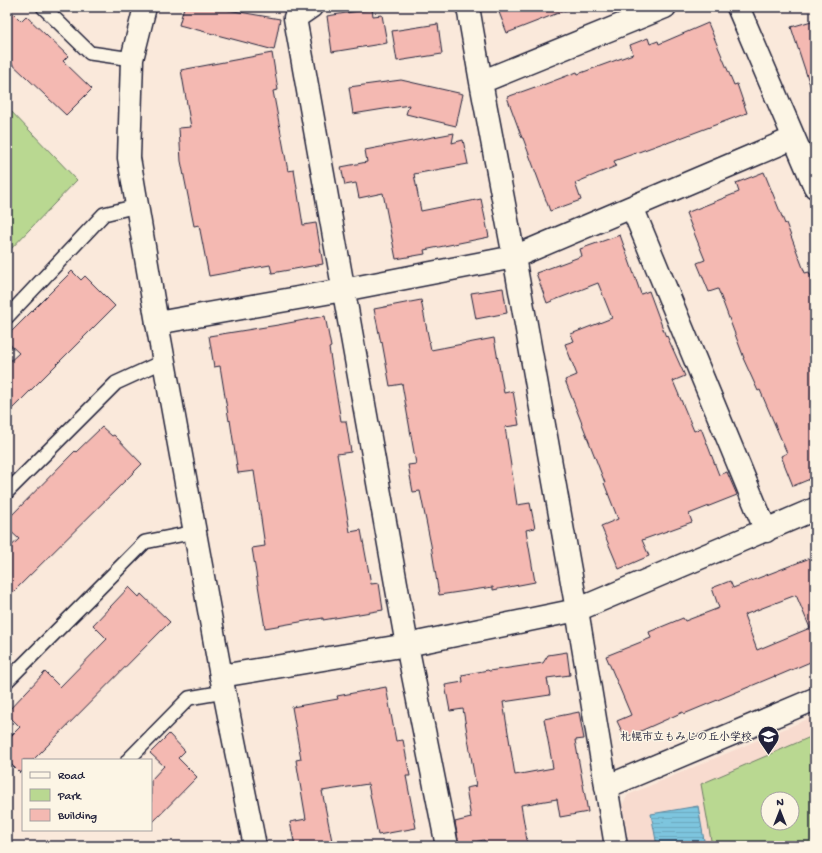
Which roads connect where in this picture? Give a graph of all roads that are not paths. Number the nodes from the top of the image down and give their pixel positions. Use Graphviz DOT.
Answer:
graph roads {
  1 [pos="43,7"];
  2 [pos="145,7"];
  3 [pos="311,7"];
  4 [pos="468,7"];
  5 [pos="665,7"];
  6 [pos="738,7"];
  7 [pos="132,59"];
  8 [pos="481,82"];
  9 [pos="794,138"];
  10 [pos="815,187"];
  11 [pos="137,206"];
  12 [pos="632,207"];
  13 [pos="514,258"];
  14 [pos="343,290"];
  15 [pos="7,317"];
  16 [pos="157,323"];
  17 [pos="164,361"];
  18 [pos="7,492"];
  19 [pos="815,509"];
  20 [pos="766,531"];
  21 [pos="195,532"];
  22 [pos="577,610"];
  23 [pos="407,645"];
  24 [pos="7,681"];
  25 [pos="223,684"];
  26 [pos="815,699"];
  27 [pos="129,759"];
  28 [pos="606,787"];
  29 [pos="255,846"];
  30 [pos="447,846"];
  31 [pos="616,846"];
  1 -- 7 [label="lane"];
  2 -- 7 [label="street"];
  3 -- 14 [label="street"];
  4 -- 8 [label="street"];
  5 -- 8 [label="street"];
  6 -- 9 [label="street"];
  7 -- 11 [label="street"];
  8 -- 13 [label="street"];
  9 -- 10 [label="street"];
  9 -- 12 [label="street"];
  11 -- 15 [label="lane"];
  11 -- 16 [label="street"];
  12 -- 13 [label="street"];
  12 -- 20 [label="street"];
  13 -- 14 [label="street"];
  13 -- 22 [label="street"];
  14 -- 16 [label="street"];
  14 -- 23 [label="street"];
  16 -- 17 [label="street"];
  17 -- 18 [label="lane"];
  17 -- 21 [label="street"];
  19 -- 20 [label="street"];
  20 -- 22 [label="street"];
  21 -- 24 [label="lane"];
  21 -- 25 [label="street"];
  22 -- 23 [label="street"];
  22 -- 28 [label="street"];
  23 -- 25 [label="street"];
  23 -- 30 [label="street"];
  25 -- 27 [label="lane"];
  25 -- 29 [label="street"];
  26 -- 28 [label="street"];
  28 -- 31 [label="street"];
}
